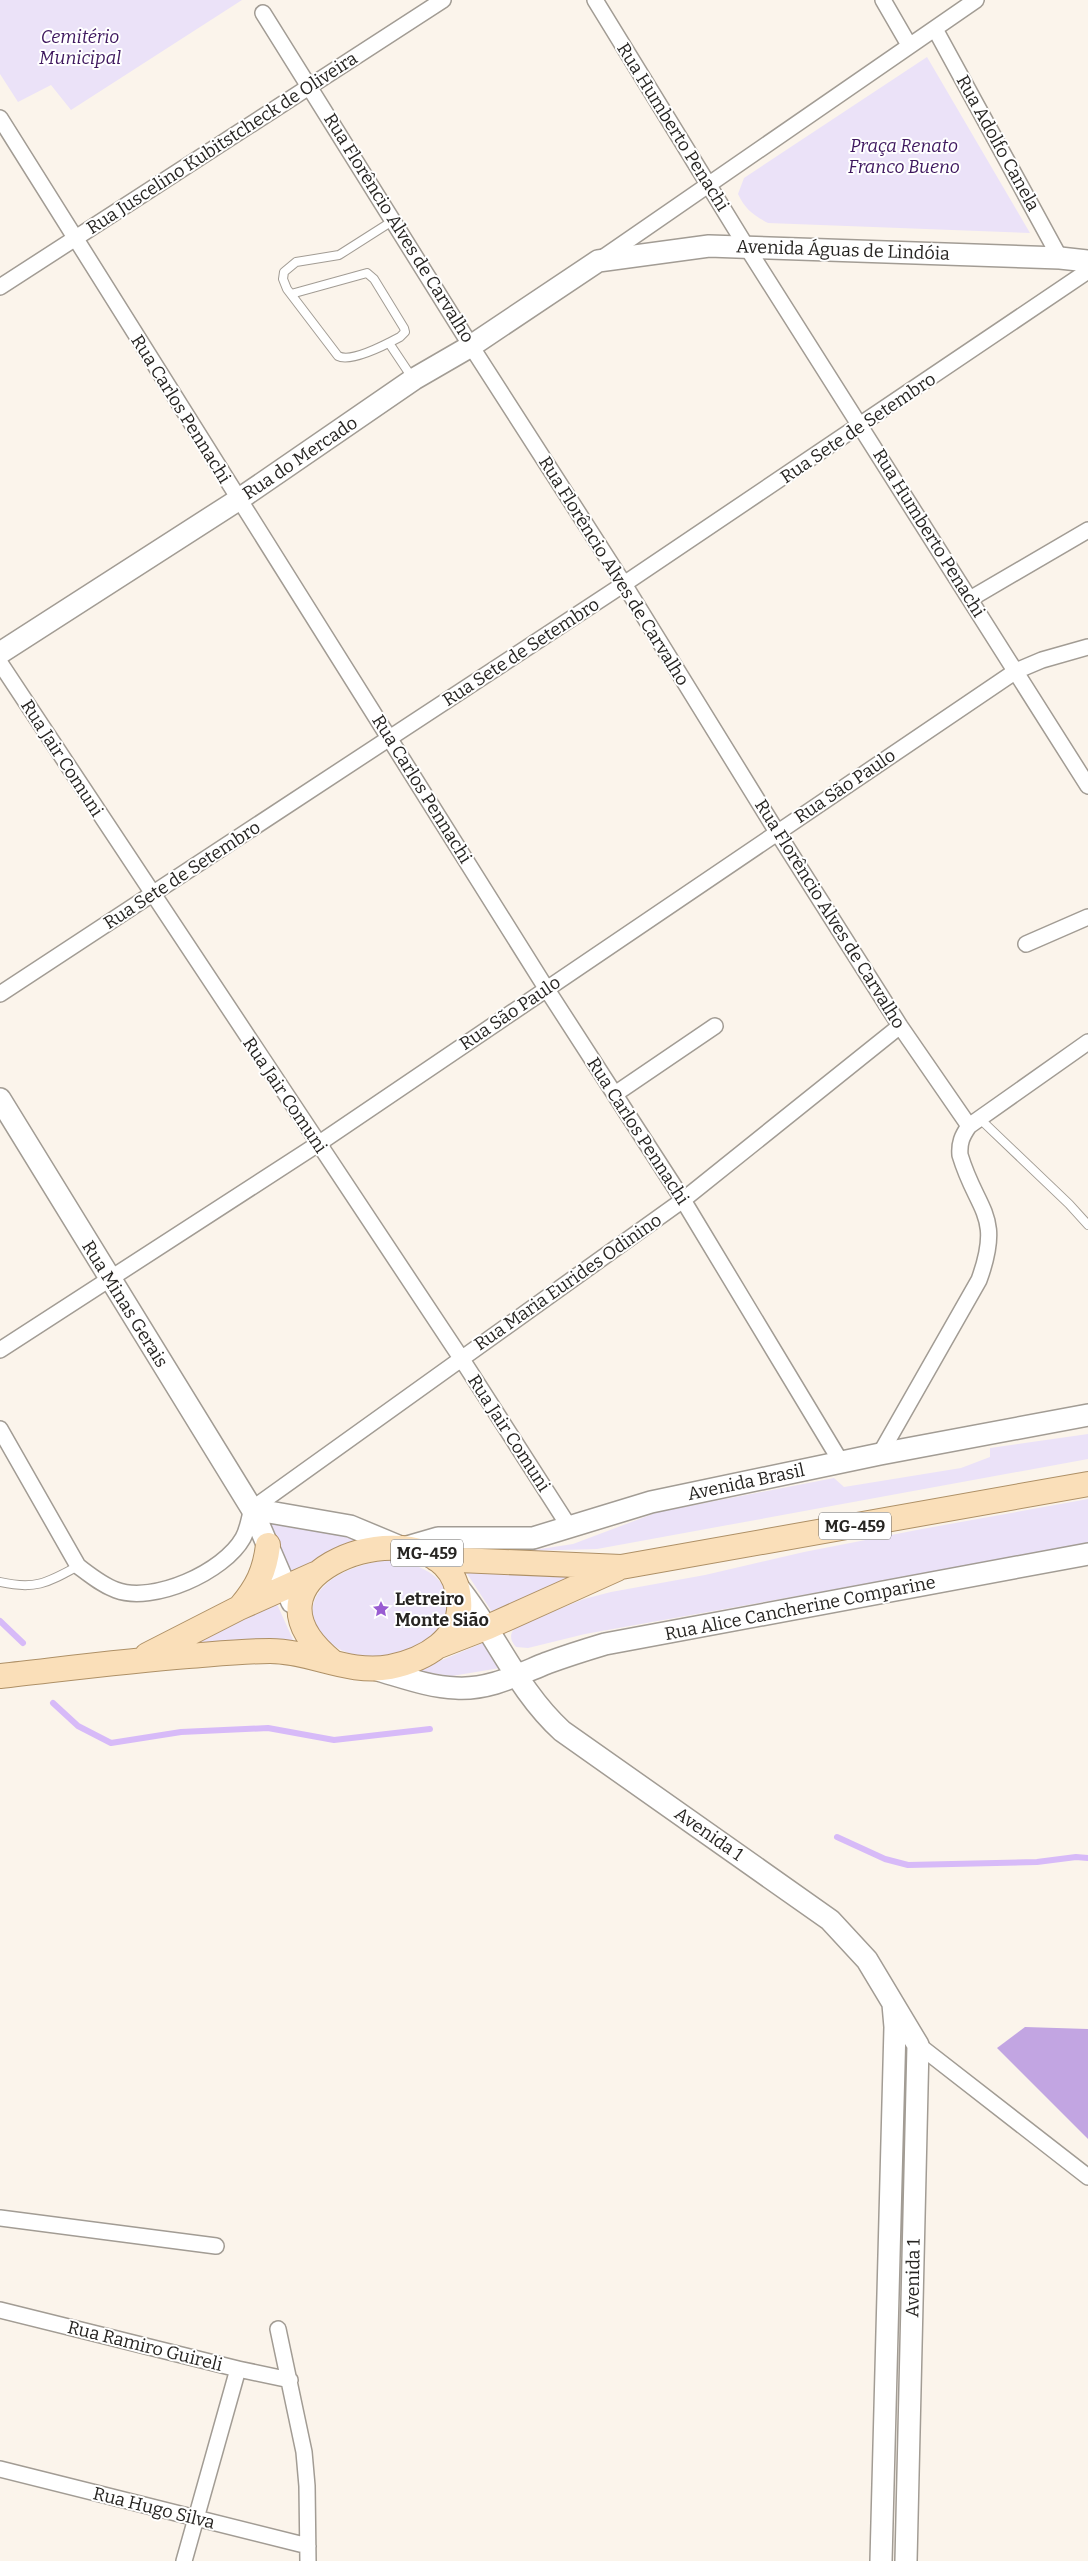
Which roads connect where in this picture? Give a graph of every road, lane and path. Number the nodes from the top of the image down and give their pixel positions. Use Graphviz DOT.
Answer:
graph roads {
  1 [pos="443,0"];
  2 [pos="595,0"];
  3 [pos="883,0"];
  4 [pos="976,0"];
  5 [pos="264,13"];
  6 [pos="935,29"];
  7 [pos="909,45"];
  8 [pos="311,86"];
  9 [pos="0,118"];
  10 [pos="708,185"];
  11 [pos="394,220"];
  12 [pos="75,238"];
  13 [pos="746,246"];
  14 [pos="1060,258"];
  15 [pos="598,261"];
  16 [pos="1088,261"];
  17 [pos="1088,272"];
  18 [pos="0,287"];
  19 [pos="291,294"];
  20 [pos="389,343"];
  21 [pos="471,346"];
  22 [pos="414,379"];
  23 [pos="861,426"];
  24 [pos="238,500"];
  25 [pos="1088,530"];
  26 [pos="624,584"];
  27 [pos="970,599"];
  28 [pos="1088,647"];
  29 [pos="0,653"];
  30 [pos="0,664"];
  31 [pos="1016,671"];
  32 [pos="390,738"];
  33 [pos="1088,786"];
  34 [pos="777,832"];
  35 [pos="152,895"];
  36 [pos="1088,917"];
  37 [pos="1026,944"];
  38 [pos="546,988"];
  39 [pos="0,994"];
  40 [pos="715,1026"];
  41 [pos="900,1026"];
  42 [pos="1088,1042"];
  43 [pos="615,1094"];
  44 [pos="0,1099"];
  45 [pos="975,1123"];
  46 [pos="318,1144"];
  47 [pos="683,1200"];
  48 [pos="1088,1225"];
  49 [pos="109,1278"];
  50 [pos="0,1350"];
  51 [pos="461,1358"];
  52 [pos="1088,1415"];
  53 [pos="0,1429"];
  54 [pos="880,1454"];
  55 [pos="840,1462"];
  56 [pos="1088,1484"];
  57 [pos="252,1509"];
  58 [pos="570,1528"];
  59 [pos="268,1545"];
  60 [pos="402,1546"];
  61 [pos="1088,1554"];
  62 [pos="436,1559"];
  63 [pos="78,1566"];
  64 [pos="621,1567"];
  65 [pos="316,1574"];
  66 [pos="0,1582"];
  67 [pos="285,1587"];
  68 [pos="458,1587"];
  69 [pos="239,1608"];
  70 [pos="299,1615"];
  71 [pos="488,1627"];
  72 [pos="438,1647"];
  73 [pos="137,1660"];
  74 [pos="333,1662"];
  75 [pos="374,1669"];
  76 [pos="0,1676"];
  77 [pos="515,1677"];
  78 [pos="893,2001"];
  79 [pos="895,2027"];
  80 [pos="918,2045"];
  81 [pos="1088,2177"];
  82 [pos="0,2218"];
  83 [pos="216,2246"];
  84 [pos="0,2310"];
  85 [pos="278,2329"];
  86 [pos="238,2369"];
  87 [pos="290,2380"];
  88 [pos="0,2469"];
  89 [pos="196,2518"];
  90 [pos="308,2546"];
  91 [pos="184,2561"];
  92 [pos="308,2561"];
  93 [pos="881,2561"];
  94 [pos="906,2561"];
  1 -- 8 [label="street, Rua Juscelino Kubitstcheck de Oliveira"];
  2 -- 10 [label="street, Rua Humberto Penachi"];
  3 -- 7 [label="street"];
  4 -- 6 [label="street"];
  5 -- 8 [label="street, Rua Florêncio Alves de Carvalho"];
  6 -- 7 [label="street"];
  6 -- 14 [label="street, Rua Adolfo Canela"];
  7 -- 10 [label="street"];
  8 -- 11 [label="street, Rua Florêncio Alves de Carvalho"];
  8 -- 12 [label="street, Rua Juscelino Kubitstcheck de Oliveira"];
  9 -- 12 [label="street, Rua Carlos Pennachi"];
  10 -- 13 [label="street, Rua Humberto Penachi"];
  10 -- 15 [label="street"];
  11 -- 19 [label="lane"];
  11 -- 21 [label="street, Rua Florêncio Alves de Carvalho"];
  12 -- 18 [label="street, Rua Juscelino Kubitstcheck de Oliveira"];
  12 -- 24 [label="street, Rua Carlos Pennachi"];
  13 -- 14 [label="street, Avenida Águas de Lindóia"];
  13 -- 15 [label="street, Avenida Águas de Lindóia"];
  13 -- 23 [label="street, Rua Humberto Penachi"];
  14 -- 16 [label="street, Avenida Águas de Lindóia"];
  15 -- 21 [label="street, Rua do Mercado"];
  17 -- 23 [label="street, Rua Sete de Setembro"];
  19 -- 20 [label="lane"];
  19 -- 20 [label="lane"];
  20 -- 22 [label="lane"];
  21 -- 22 [label="street, Rua do Mercado"];
  21 -- 26 [label="street, Rua Florêncio Alves de Carvalho"];
  22 -- 24 [label="street, Rua do Mercado"];
  23 -- 26 [label="street, Rua Sete de Setembro"];
  23 -- 27 [label="street, Rua Humberto Penachi"];
  24 -- 29 [label="street, Rua do Mercado"];
  24 -- 32 [label="street, Rua Carlos Pennachi"];
  25 -- 27 [label="street"];
  26 -- 32 [label="street, Rua Sete de Setembro"];
  26 -- 34 [label="street, Rua Florêncio Alves de Carvalho"];
  27 -- 31 [label="street, Rua Humberto Penachi"];
  28 -- 31 [label="street, Rua São Paulo"];
  30 -- 35 [label="street, Rua Jair Comuni"];
  31 -- 33 [label="street, Rua Humberto Penachi"];
  31 -- 34 [label="street, Rua São Paulo"];
  32 -- 35 [label="street, Rua Sete de Setembro"];
  32 -- 38 [label="street, Rua Carlos Pennachi"];
  34 -- 38 [label="street, Rua São Paulo"];
  34 -- 41 [label="street, Rua Florêncio Alves de Carvalho"];
  35 -- 39 [label="street, Rua Sete de Setembro"];
  35 -- 46 [label="street, Rua Jair Comuni"];
  36 -- 37 [label="street"];
  38 -- 43 [label="street, Rua Carlos Pennachi"];
  38 -- 46 [label="street, Rua São Paulo"];
  40 -- 43 [label="street"];
  41 -- 45 [label="street, Rua Florêncio Alves de Carvalho"];
  41 -- 47 [label="street, Rua Maria Eurides Odinino"];
  42 -- 45 [label="street"];
  43 -- 47 [label="street, Rua Carlos Pennachi"];
  44 -- 49 [label="street, Rua Minas Gerais"];
  45 -- 48 [label="lane"];
  45 -- 54 [label="street"];
  46 -- 49 [label="street, Rua São Paulo"];
  46 -- 51 [label="street, Rua Jair Comuni"];
  47 -- 51 [label="street, Rua Maria Eurides Odinino"];
  47 -- 55 [label="street, Rua Carlos Pennachi"];
  49 -- 50 [label="street, Rua São Paulo"];
  49 -- 57 [label="street, Rua Minas Gerais"];
  51 -- 57 [label="street, Rua Maria Eurides Odinino"];
  51 -- 58 [label="street, Rua Jair Comuni"];
  52 -- 54 [label="street, Avenida Brasil"];
  53 -- 63 [label="street"];
  54 -- 55 [label="street, Avenida Brasil"];
  55 -- 58 [label="street, Avenida Brasil"];
  56 -- 64 [label="main road, MG-459"];
  57 -- 59 [label="street, Rua Minas Gerais"];
  57 -- 60 [label="street"];
  57 -- 63 [label="street"];
  58 -- 60 [label="street, Avenida Brasil"];
  59 -- 67 [label="street, Rua Minas Gerais"];
  59 -- 69 [label="main road"];
  60 -- 62 [label="main road, MG-459"];
  60 -- 65 [label="main road, MG-459"];
  61 -- 77 [label="street, Rua Alice Cancherine Comparine"];
  62 -- 64 [label="main road, MG-459"];
  62 -- 68 [label="main road, MG-459"];
  63 -- 66 [label="lane"];
  64 -- 71 [label="main road, MG-459"];
  65 -- 67 [label="main road, MG-459"];
  65 -- 70 [label="main road, MG-459"];
  67 -- 69 [label="main road, MG-459"];
  67 -- 70 [label="street, Rua Minas Gerais"];
  68 -- 71 [label="street, Avenida 1"];
  68 -- 72 [label="main road, MG-459"];
  69 -- 73 [label="main road, MG-459"];
  70 -- 74 [label="main road, MG-459"];
  71 -- 72 [label="main road, MG-459"];
  71 -- 77 [label="street, Avenida 1"];
  72 -- 75 [label="main road, MG-459"];
  73 -- 74 [label="main road, MG-459"];
  73 -- 76 [label="main road, MG-459"];
  74 -- 75 [label="main road, MG-459"];
  75 -- 77 [label="street, Rua Alice Cancherine Comparine"];
  77 -- 78 [label="street, Avenida 1"];
  78 -- 79 [label="street, Avenida 1"];
  78 -- 80 [label="street, Avenida 1"];
  79 -- 80 [label="street"];
  79 -- 93 [label="street, Avenida 1"];
  80 -- 81 [label="street"];
  80 -- 94 [label="street, Avenida 1"];
  82 -- 83 [label="street"];
  84 -- 86 [label="street, Rua Ramiro Guireli"];
  85 -- 87 [label="street"];
  86 -- 87 [label="street, Rua Ramiro Guireli"];
  86 -- 89 [label="street"];
  87 -- 90 [label="street"];
  88 -- 89 [label="street, Rua Hugo Silva"];
  89 -- 90 [label="street, Rua Hugo Silva"];
  89 -- 91 [label="street"];
  90 -- 92 [label="street"];
}
